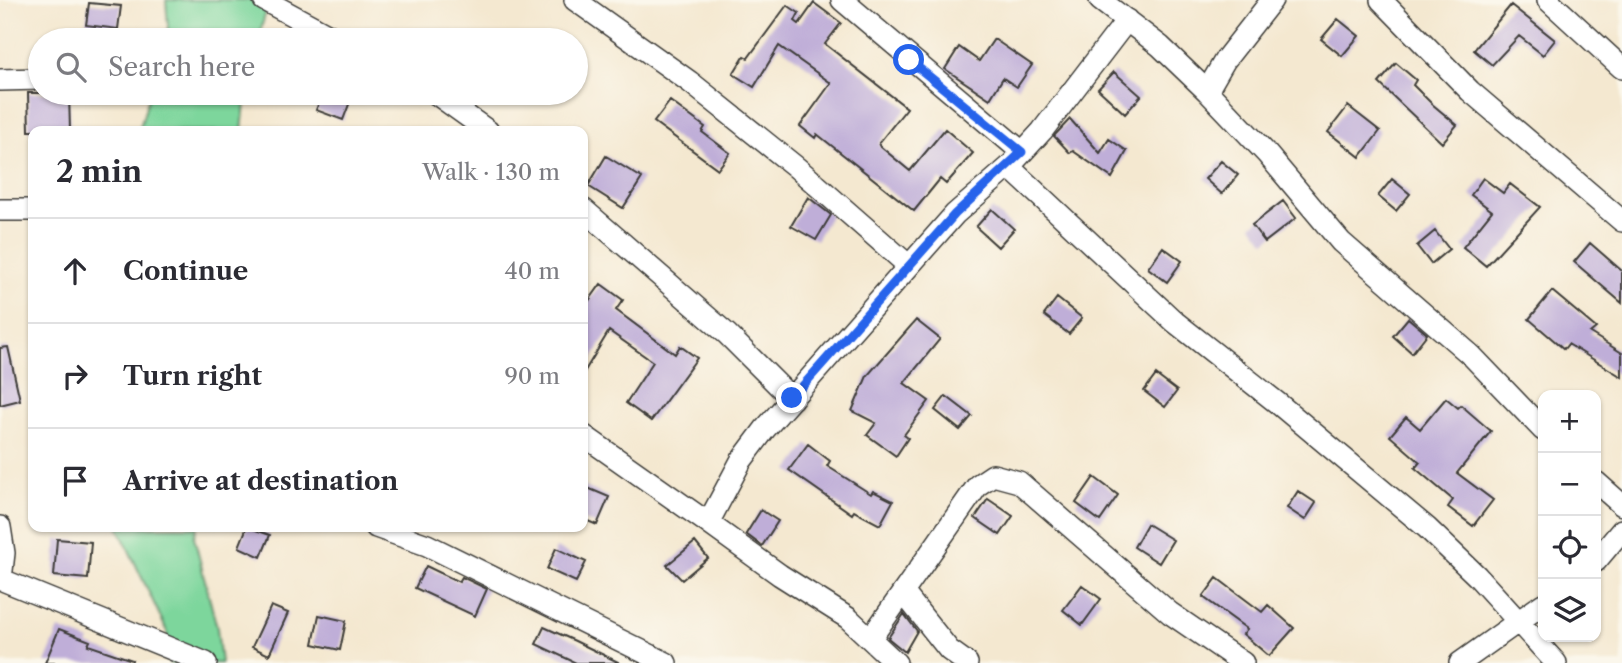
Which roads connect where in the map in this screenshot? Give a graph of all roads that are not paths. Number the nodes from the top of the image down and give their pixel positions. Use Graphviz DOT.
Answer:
graph roads {
  1 [pos="264,0"];
  2 [pos="575,0"];
  3 [pos="842,0"];
  4 [pos="1100,0"];
  5 [pos="1272,0"];
  6 [pos="1381,0"];
  7 [pos="1548,0"];
  8 [pos="1127,20"];
  9 [pos="316,28"];
  10 [pos="1622,68"];
  11 [pos="28,79"];
  12 [pos="0,80"];
  13 [pos="1207,91"];
  14 [pos="452,105"];
  15 [pos="481,126"];
  16 [pos="1015,160"];
  17 [pos="0,210"];
  18 [pos="28,210"];
  19 [pos="588,213"];
  20 [pos="1622,221"];
  21 [pos="909,266"];
  22 [pos="792,398"];
  23 [pos="1538,425"];
  24 [pos="588,439"];
  25 [pos="1601,486"];
  26 [pos="1622,505"];
  27 [pos="708,523"];
  28 [pos="0,527"];
  29 [pos="390,532"];
  30 [pos="1619,540"];
  31 [pos="1601,556"];
  32 [pos="0,579"];
  33 [pos="903,592"];
  34 [pos="1538,608"];
  35 [pos="1519,621"];
  36 [pos="872,638"];
  37 [pos="206,663"];
  38 [pos="666,663"];
  39 [pos="897,663"];
  40 [pos="967,663"];
  41 [pos="1243,663"];
  42 [pos="1460,663"];
  43 [pos="1556,663"];
  1 -- 9 [label="street"];
  2 -- 21 [label="street"];
  3 -- 16 [label="street"];
  4 -- 8 [label="street"];
  5 -- 13 [label="street"];
  6 -- 20 [label="street"];
  7 -- 10 [label="street"];
  8 -- 13 [label="street"];
  8 -- 16 [label="street"];
  11 -- 12 [label="street"];
  13 -- 23 [label="street"];
  14 -- 15 [label="street"];
  16 -- 21 [label="street"];
  16 -- 35 [label="street"];
  17 -- 18 [label="street"];
  19 -- 22 [label="street"];
  21 -- 22 [label="street"];
  22 -- 27 [label="street"];
  24 -- 27 [label="street"];
  25 -- 26 [label="street"];
  27 -- 36 [label="street"];
  28 -- 32 [label="street"];
  29 -- 38 [label="street"];
  30 -- 31 [label="street"];
  32 -- 37 [label="street"];
  33 -- 36 [label="street"];
  33 -- 40 [label="street"];
  33 -- 41 [label="street"];
  34 -- 35 [label="street"];
  35 -- 42 [label="street"];
  35 -- 43 [label="street"];
  36 -- 39 [label="street"];
}
